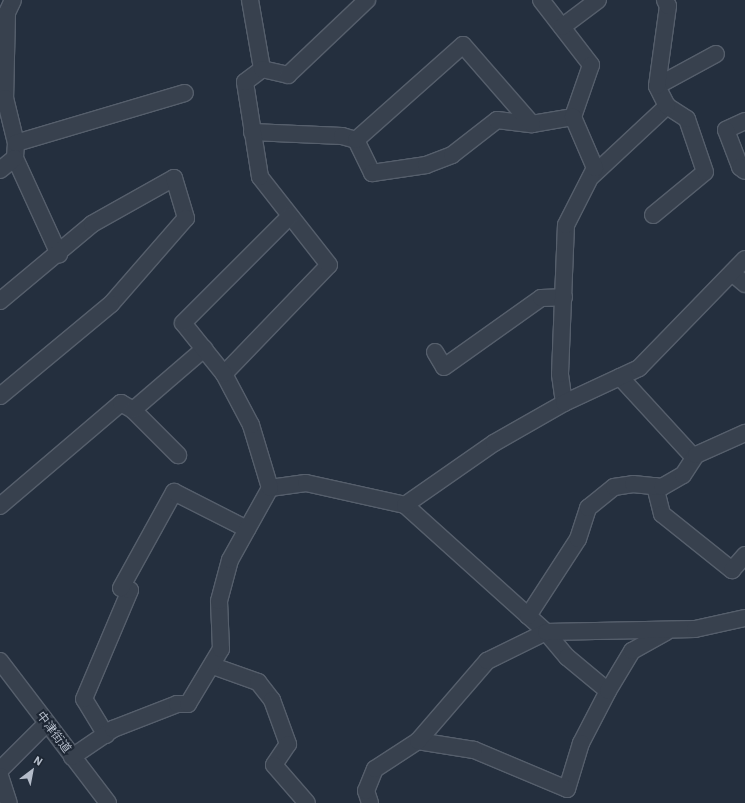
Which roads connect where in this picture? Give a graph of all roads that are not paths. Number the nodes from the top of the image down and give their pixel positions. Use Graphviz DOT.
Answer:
graph roads {
  1 [pos="250,0"];
  2 [pos="367,0"];
  3 [pos="541,0"];
  4 [pos="598,0"];
  5 [pos="665,0"];
  6 [pos="7,6"];
  7 [pos="562,27"];
  8 [pos="716,54"];
  9 [pos="262,69"];
  10 [pos="657,86"];
  11 [pos="185,93"];
  12 [pos="2,96"];
  13 [pos="667,106"];
  14 [pos="573,117"];
  15 [pos="745,121"];
  16 [pos="532,124"];
  17 [pos="252,132"];
  18 [pos="356,140"];
  19 [pos="15,151"];
  20 [pos="0,170"];
  21 [pos="745,171"];
  22 [pos="592,176"];
  23 [pos="653,214"];
  24 [pos="290,216"];
  25 [pos="59,254"];
  26 [pos="745,260"];
  27 [pos="732,273"];
  28 [pos="745,284"];
  29 [pos="564,297"];
  30 [pos="0,301"];
  31 [pos="204,349"];
  32 [pos="435,352"];
  33 [pos="224,374"];
  34 [pos="620,377"];
  35 [pos="0,396"];
  36 [pos="564,403"];
  37 [pos="133,410"];
  38 [pos="745,434"];
  39 [pos="690,453"];
  40 [pos="178,456"];
  41 [pos="656,486"];
  42 [pos="270,488"];
  43 [pos="405,505"];
  44 [pos="0,506"];
  45 [pos="247,529"];
  46 [pos="745,555"];
  47 [pos="528,616"];
  48 [pos="745,618"];
  49 [pos="671,629"];
  50 [pos="546,632"];
  51 [pos="0,661"];
  52 [pos="213,666"];
  53 [pos="608,691"];
  54 [pos="47,723"];
  55 [pos="106,735"];
  56 [pos="418,741"];
  57 [pos="72,757"];
  58 [pos="0,770"];
  59 [pos="0,776"];
  60 [pos="565,796"];
  61 [pos="9,803"];
  62 [pos="108,803"];
  63 [pos="307,803"];
  64 [pos="370,803"];
  1 -- 9 [label="street"];
  2 -- 9 [label="street"];
  3 -- 7 [label="street"];
  4 -- 7 [label="street"];
  5 -- 10 [label="street"];
  6 -- 12 [label="street"];
  7 -- 14 [label="street"];
  8 -- 10 [label="street"];
  9 -- 17 [label="street"];
  10 -- 13 [label="street"];
  11 -- 19 [label="street"];
  12 -- 19 [label="street"];
  13 -- 22 [label="street"];
  13 -- 23 [label="street"];
  14 -- 16 [label="street"];
  14 -- 22 [label="street"];
  15 -- 21 [label="street"];
  16 -- 18 [label="street"];
  16 -- 18 [label="street"];
  17 -- 18 [label="street"];
  17 -- 24 [label="street"];
  19 -- 20 [label="street"];
  19 -- 25 [label="street"];
  22 -- 29 [label="street"];
  24 -- 31 [label="street"];
  24 -- 33 [label="street"];
  25 -- 30 [label="street"];
  25 -- 35 [label="street"];
  26 -- 27 [label="street"];
  27 -- 28 [label="street"];
  27 -- 34 [label="street"];
  29 -- 32 [label="street"];
  29 -- 36 [label="street"];
  31 -- 33 [label="street"];
  31 -- 37 [label="street"];
  33 -- 42 [label="street"];
  34 -- 36 [label="street"];
  34 -- 39 [label="street"];
  36 -- 43 [label="street"];
  37 -- 40 [label="street"];
  37 -- 44 [label="street"];
  38 -- 41 [label="street"];
  41 -- 46 [label="street"];
  41 -- 47 [label="street"];
  42 -- 43 [label="street"];
  42 -- 45 [label="street"];
  43 -- 47 [label="street"];
  45 -- 52 [label="street"];
  45 -- 55 [label="street"];
  47 -- 50 [label="street"];
  48 -- 49 [label="street"];
  49 -- 50 [label="street"];
  49 -- 53 [label="street"];
  50 -- 53 [label="street"];
  50 -- 56 [label="street"];
  51 -- 54 [label="street, 中津街道"];
  52 -- 55 [label="street"];
  52 -- 63 [label="street"];
  53 -- 60 [label="street"];
  54 -- 57 [label="street, 中津街道"];
  54 -- 58 [label="street"];
  55 -- 57 [label="street"];
  56 -- 60 [label="street"];
  56 -- 64 [label="street"];
  57 -- 62 [label="street, 中津街道"];
  59 -- 61 [label="street"];
}
